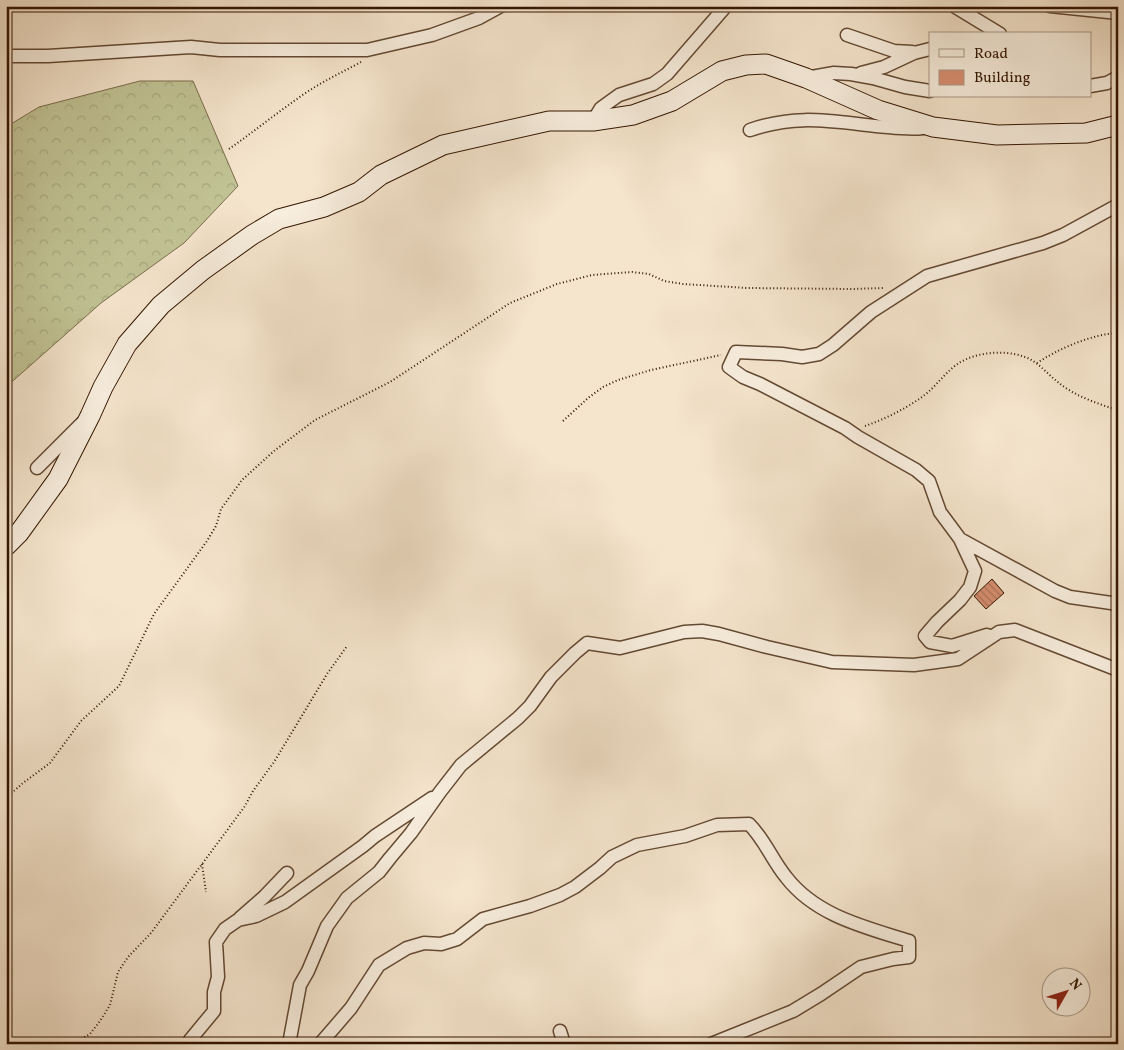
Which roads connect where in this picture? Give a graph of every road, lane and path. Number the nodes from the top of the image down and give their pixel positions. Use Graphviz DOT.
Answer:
graph roads {
  1 [pos="501,6"];
  2 [pos="726,6"];
  3 [pos="954,6"];
  4 [pos="1050,6"];
  5 [pos="1118,13"];
  6 [pos="997,32"];
  7 [pos="847,35"];
  8 [pos="929,49"];
  9 [pos="914,53"];
  10 [pos="6,56"];
  11 [pos="362,62"];
  12 [pos="851,74"];
  13 [pos="1118,77"];
  14 [pos="806,78"];
  15 [pos="1092,86"];
  16 [pos="929,91"];
  17 [pos="593,121"];
  18 [pos="1118,125"];
  19 [pos="932,127"];
  20 [pos="750,130"];
  21 [pos="229,149"];
  22 [pos="1118,205"];
  23 [pos="885,288"];
  24 [pos="1118,333"];
  25 [pos="736,352"];
  26 [pos="1037,364"];
  27 [pos="1118,410"];
  28 [pos="90,416"];
  29 [pos="563,421"];
  30 [pos="845,428"];
  31 [pos="38,468"];
  32 [pos="960,539"];
  33 [pos="6,546"];
  34 [pos="1118,604"];
  35 [pos="999,632"];
  36 [pos="347,646"];
  37 [pos="1118,670"];
  38 [pos="440,792"];
  39 [pos="6,798"];
  40 [pos="202,864"];
  41 [pos="287,873"];
  42 [pos="206,892"];
  43 [pos="238,920"];
  44 [pos="190,1040"];
  45 [pos="72,1044"];
  46 [pos="288,1044"];
  47 [pos="320,1044"];
  48 [pos="711,1044"];
  1 -- 10 [label="street"];
  2 -- 17 [label="street"];
  3 -- 6 [label="street"];
  4 -- 5 [label="street"];
  7 -- 9 [label="street"];
  8 -- 9 [label="street"];
  9 -- 12 [label="street"];
  11 -- 21 [label="path"];
  12 -- 14 [label="street"];
  12 -- 16 [label="street"];
  13 -- 15 [label="street"];
  14 -- 17 [label="street"];
  14 -- 19 [label="street"];
  17 -- 28 [label="street"];
  18 -- 19 [label="street"];
  19 -- 20 [label="street"];
  22 -- 25 [label="street"];
  23 -- 39 [label="path"];
  24 -- 26 [label="path"];
  25 -- 29 [label="path"];
  25 -- 30 [label="street"];
  26 -- 27 [label="path"];
  26 -- 30 [label="path"];
  28 -- 31 [label="street"];
  28 -- 33 [label="street"];
  30 -- 32 [label="street"];
  32 -- 34 [label="street"];
  32 -- 35 [label="street"];
  35 -- 37 [label="street"];
  35 -- 38 [label="street"];
  36 -- 40 [label="path"];
  38 -- 43 [label="street"];
  38 -- 46 [label="street"];
  40 -- 42 [label="path"];
  40 -- 45 [label="path"];
  41 -- 43 [label="street"];
  43 -- 44 [label="street"];
  47 -- 48 [label="street"];
}
